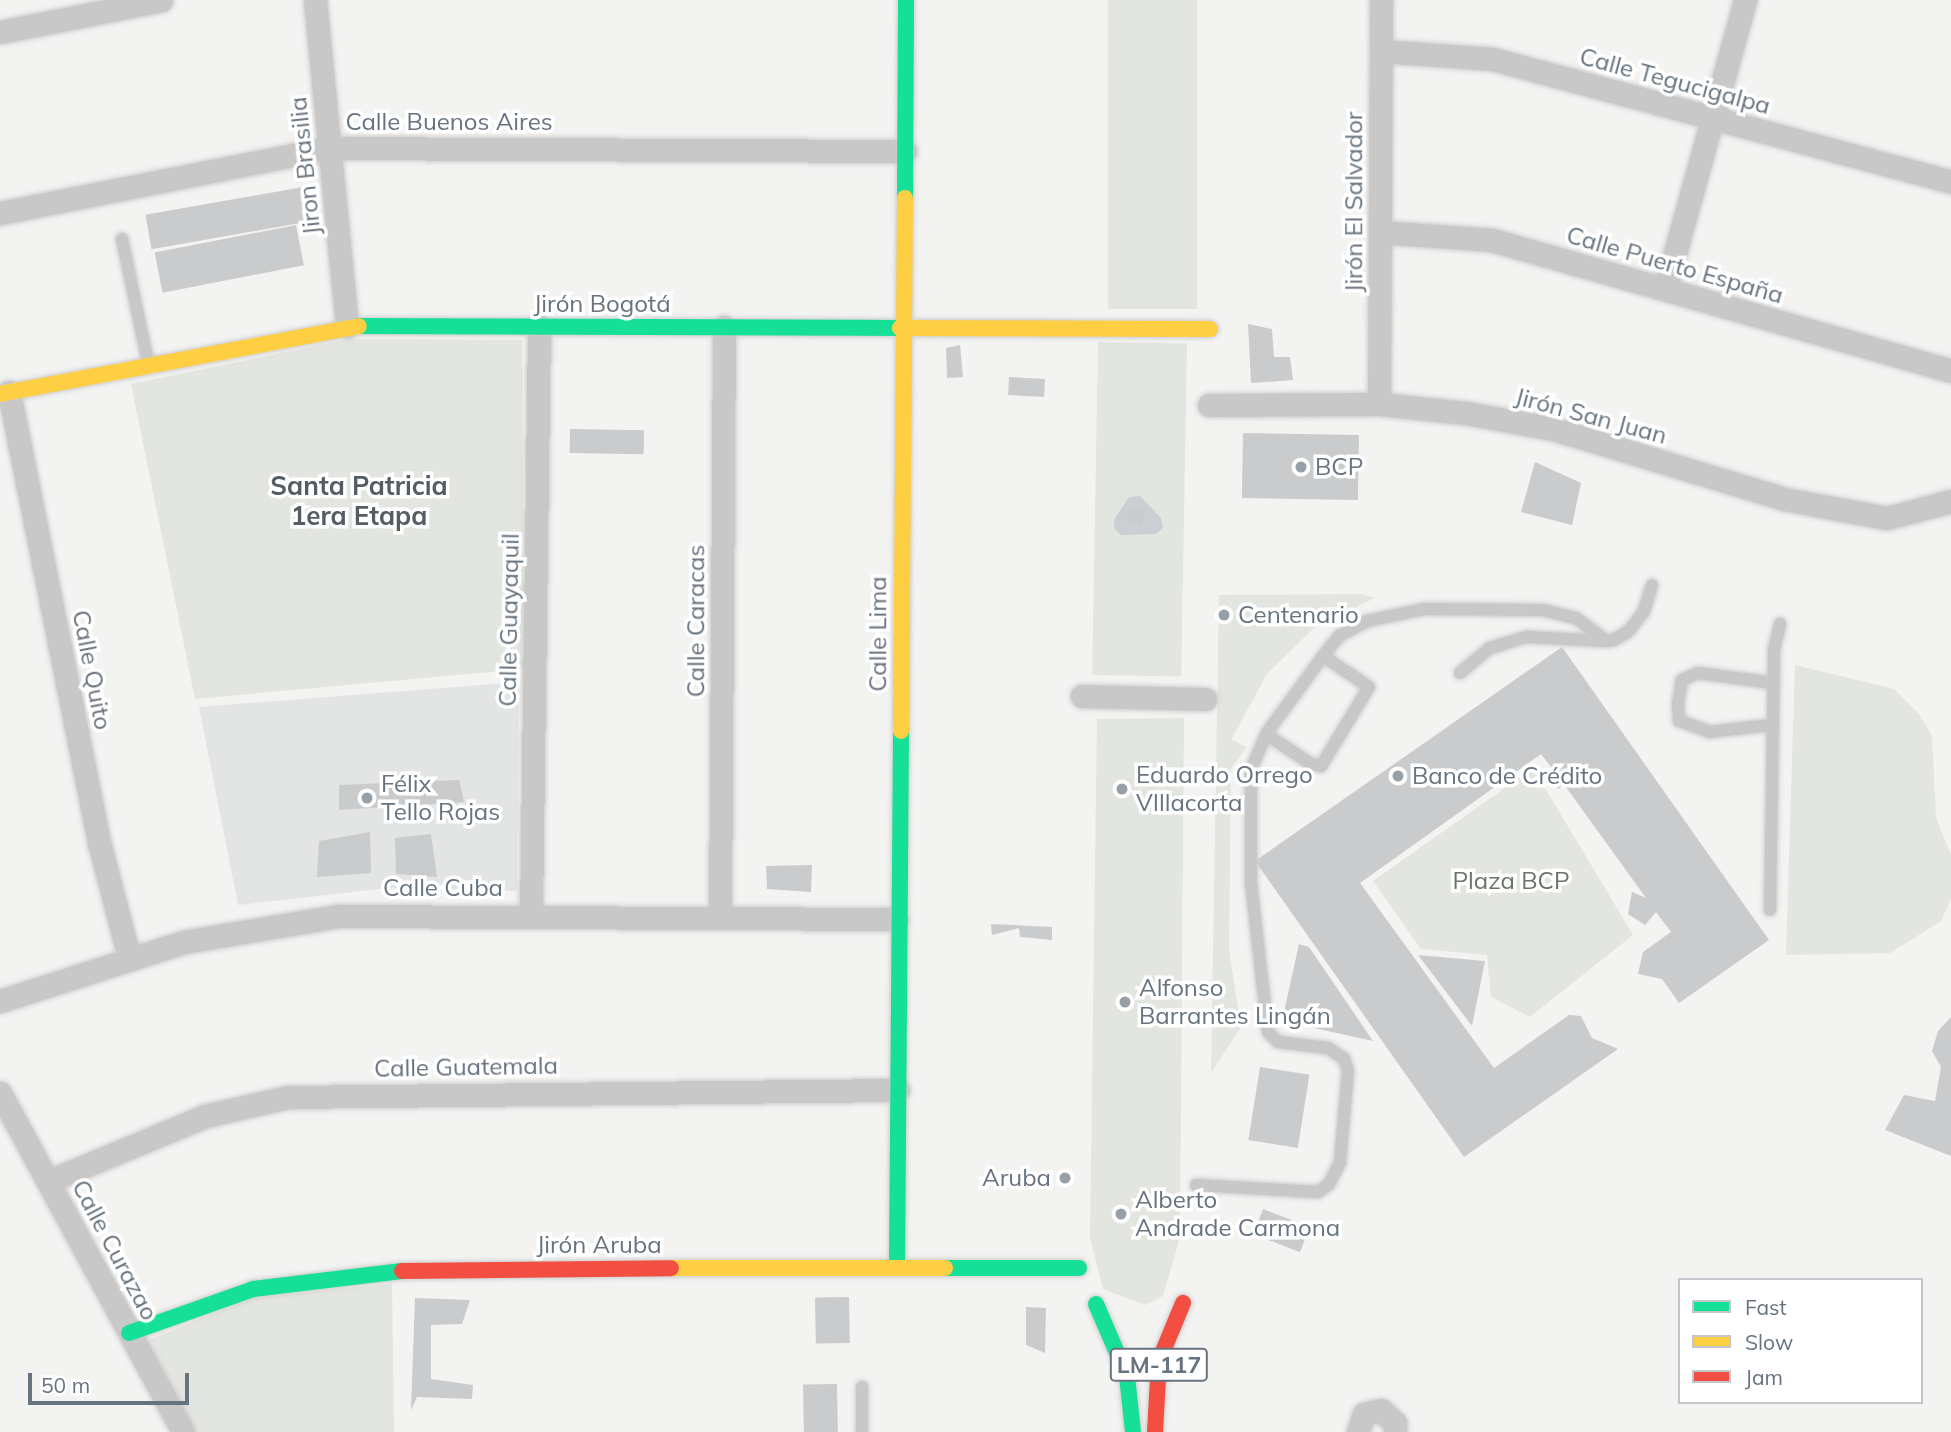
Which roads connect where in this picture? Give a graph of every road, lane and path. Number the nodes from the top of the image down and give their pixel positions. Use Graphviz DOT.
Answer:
graph roads {
  1 [pos="161,0"];
  2 [pos="315,0"];
  3 [pos="906,0"];
  4 [pos="1381,0"];
  5 [pos="1745,0"];
  6 [pos="0,32"];
  7 [pos="1381,51"];
  8 [pos="1713,118"];
  9 [pos="329,148"];
  10 [pos="905,151"];
  11 [pos="1951,183"];
  12 [pos="0,213"];
  13 [pos="1380,232"];
  14 [pos="122,239"];
  15 [pos="1665,289"];
  16 [pos="347,326"];
  17 [pos="538,326"];
  18 [pos="724,327"];
  19 [pos="904,327"];
  20 [pos="1210,329"];
  21 [pos="148,365"];
  22 [pos="1951,371"];
  23 [pos="5,393"];
  24 [pos="1379,404"];
  25 [pos="1209,405"];
  26 [pos="1951,501"];
  27 [pos="1652,585"];
  28 [pos="1780,624"];
  29 [pos="1606,641"];
  30 [pos="1323,656"];
  31 [pos="1460,673"];
  32 [pos="1773,682"];
  33 [pos="1082,696"];
  34 [pos="1205,699"];
  35 [pos="1771,725"];
  36 [pos="1266,734"];
  37 [pos="1770,910"];
  38 [pos="531,915"];
  39 [pos="720,916"];
  40 [pos="897,919"];
  41 [pos="129,957"];
  42 [pos="0,1001"];
  43 [pos="898,1090"];
  44 [pos="0,1093"];
  45 [pos="49,1181"];
  46 [pos="1196,1185"];
  47 [pos="897,1268"];
  48 [pos="1079,1268"];
  49 [pos="1120,1321"];
  50 [pos="1159,1321"];
  51 [pos="129,1334"];
  52 [pos="862,1387"];
  53 [pos="183,1432"];
  54 [pos="862,1432"];
  55 [pos="1133,1432"];
  56 [pos="1155,1432"];
  57 [pos="1358,1432"];
  58 [pos="1395,1432"];
  1 -- 6 [label="street"];
  2 -- 9 [label="street, Jiron Brasilia"];
  3 -- 10 [label="street, Calle Lima"];
  4 -- 7 [label="street, Jirón El Salvador"];
  5 -- 8 [label="street"];
  7 -- 8 [label="street, Calle Tegucigalpa"];
  7 -- 13 [label="street, Jirón El Salvador"];
  8 -- 11 [label="street, Calle Tegucigalpa"];
  8 -- 15 [label="street"];
  9 -- 10 [label="street, Calle Buenos Aires"];
  9 -- 12 [label="street, Calle Buenos Aires"];
  9 -- 16 [label="street, Jiron Brasilia"];
  10 -- 19 [label="street, Calle Lima"];
  13 -- 15 [label="street, Calle Puerto España"];
  13 -- 24 [label="street, Jirón El Salvador"];
  14 -- 21 [label="lane"];
  15 -- 22 [label="street, Calle Puerto España"];
  16 -- 17 [label="street, Jirón Bogotá"];
  16 -- 21 [label="street, Jirón Bogotá"];
  17 -- 18 [label="street, Jirón Bogotá"];
  17 -- 38 [label="street, Calle Guayaquil"];
  18 -- 19 [label="street, Jirón Bogotá"];
  18 -- 39 [label="street, Calle Caracas"];
  19 -- 20 [label="street, Jirón Bogotá"];
  19 -- 40 [label="street, Calle Lima"];
  21 -- 23 [label="street, Jirón Bogotá"];
  23 -- 41 [label="street, Calle Quito"];
  24 -- 25 [label="street, Jirón San Juan"];
  24 -- 26 [label="street, Jirón San Juan"];
  27 -- 29 [label="lane"];
  28 -- 32 [label="lane"];
  29 -- 30 [label="lane"];
  29 -- 31 [label="lane"];
  30 -- 36 [label="lane"];
  30 -- 36 [label="lane"];
  32 -- 35 [label="lane"];
  32 -- 35 [label="lane"];
  33 -- 34 [label="street"];
  35 -- 37 [label="lane"];
  36 -- 46 [label="lane"];
  38 -- 39 [label="street, Calle Cuba"];
  38 -- 41 [label="street, Calle Cuba"];
  39 -- 40 [label="street, Calle Cuba"];
  40 -- 43 [label="street, Calle Lima"];
  41 -- 42 [label="street, Calle Cuba"];
  43 -- 45 [label="street, Calle Guatemala"];
  43 -- 47 [label="street, Calle Lima"];
  44 -- 45 [label="street, Calle Curazao"];
  45 -- 51 [label="street, Calle Curazao"];
  47 -- 48 [label="street, Jirón Aruba"];
  47 -- 51 [label="street, Jirón Aruba"];
  49 -- 55 [label="street, LM-117"];
  50 -- 56 [label="street, LM-117"];
  51 -- 53 [label="street, Calle Curazao"];
  52 -- 54 [label="lane"];
  57 -- 58 [label="street"];
}
